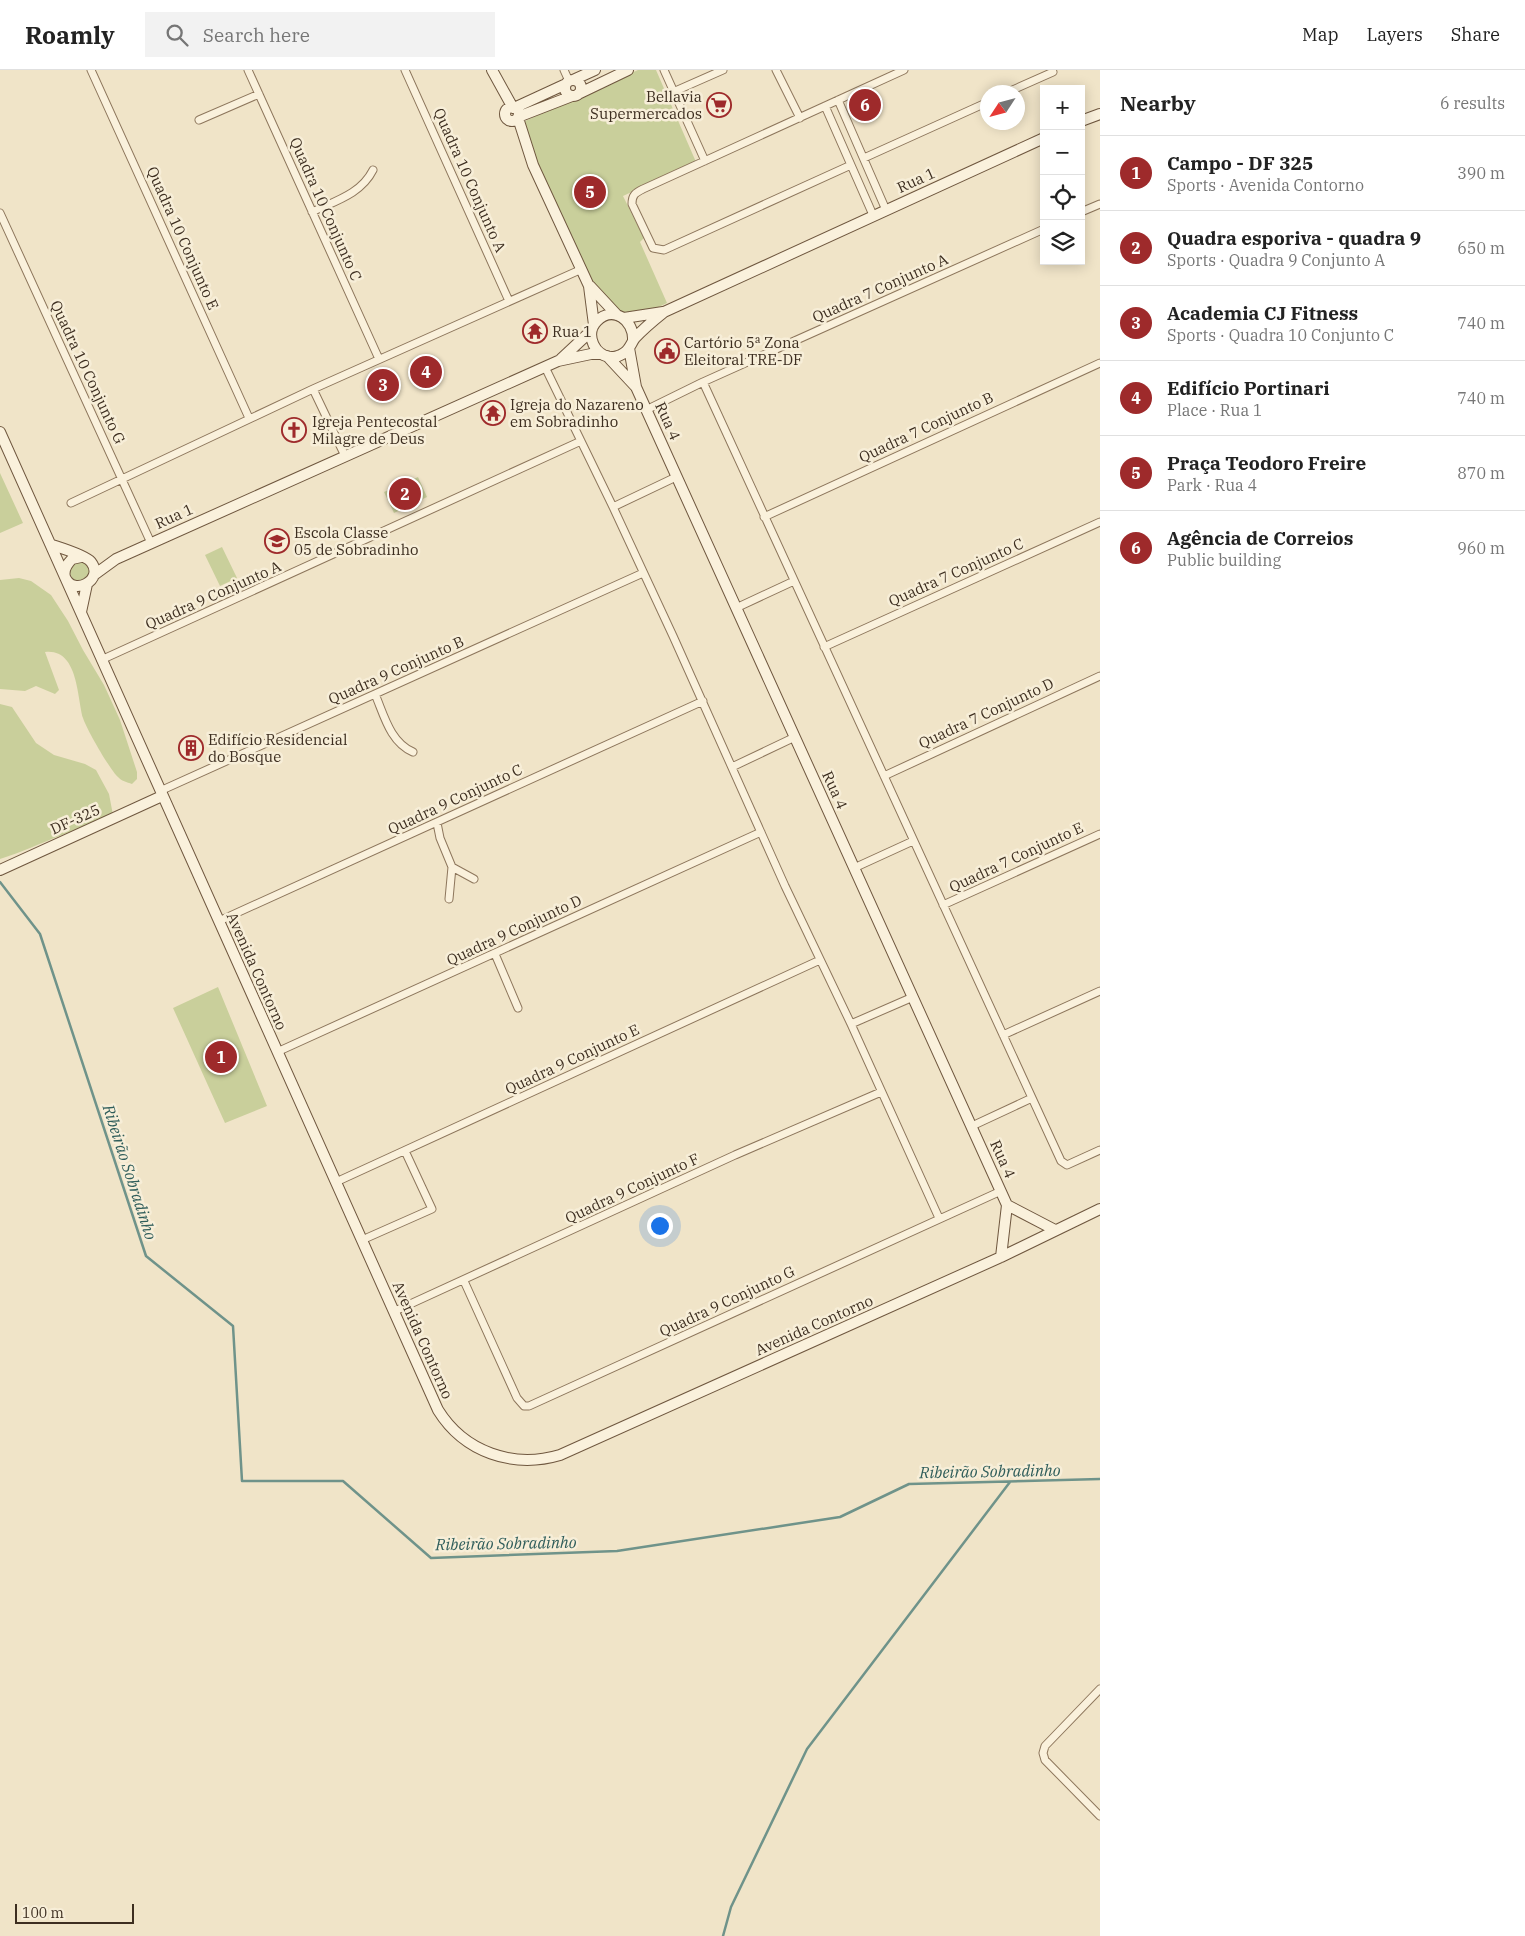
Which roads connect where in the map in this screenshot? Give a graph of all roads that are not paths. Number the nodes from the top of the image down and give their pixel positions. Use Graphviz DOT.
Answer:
graph roads {
  1 [pos="91,70"];
  2 [pos="248,70"];
  3 [pos="405,70"];
  4 [pos="564,70"];
  5 [pos="595,70"];
  6 [pos="628,70"];
  7 [pos="664,70"];
  8 [pos="723,70"];
  9 [pos="776,70"];
  10 [pos="904,70"];
  11 [pos="492,71"];
  12 [pos="1053,72"];
  13 [pos="569,82"];
  14 [pos="1024,85"];
  15 [pos="673,92"];
  16 [pos="259,94"];
  17 [pos="575,95"];
  18 [pos="838,100"];
  19 [pos="825,106"];
  20 [pos="980,106"];
  21 [pos="1098,113"];
  22 [pos="513,114"];
  23 [pos="800,118"];
  24 [pos="846,118"];
  25 [pos="1085,119"];
  26 [pos="199,120"];
  27 [pos="833,124"];
  28 [pos="1040,140"];
  29 [pos="864,158"];
  30 [pos="705,161"];
  31 [pos="851,165"];
  32 [pos="373,170"];
  33 [pos="874,182"];
  34 [pos="861,188"];
  35 [pos="1100,204"];
  36 [pos="886,210"];
  37 [pos="1085,210"];
  38 [pos="0,212"];
  39 [pos="312,212"];
  40 [pos="873,216"];
  41 [pos="1040,231"];
  42 [pos="582,269"];
  43 [pos="589,286"];
  44 [pos="509,301"];
  45 [pos="664,312"];
  46 [pos="621,316"];
  47 [pos="592,328"];
  48 [pos="631,344"];
  49 [pos="604,355"];
  50 [pos="379,359"];
  51 [pos="558,361"];
  52 [pos="1100,363"];
  53 [pos="545,367"];
  54 [pos="703,382"];
  55 [pos="636,387"];
  56 [pos="314,389"];
  57 [pos="646,410"];
  58 [pos="249,418"];
  59 [pos="0,432"];
  60 [pos="581,442"];
  61 [pos="344,456"];
  62 [pos="676,477"];
  63 [pos="122,478"];
  64 [pos="71,502"];
  65 [pos="613,507"];
  66 [pos="764,517"];
  67 [pos="1100,522"];
  68 [pos="151,543"];
  69 [pos="52,545"];
  70 [pos="84,558"];
  71 [pos="116,559"];
  72 [pos="643,573"];
  73 [pos="94,575"];
  74 [pos="66,577"];
  75 [pos="794,581"];
  76 [pos="87,584"];
  77 [pos="736,608"];
  78 [pos="81,613"];
  79 [pos="824,647"];
  80 [pos="101,660"];
  81 [pos="1100,676"];
  82 [pos="375,694"];
  83 [pos="703,701"];
  84 [pos="795,737"];
  85 [pos="413,752"];
  86 [pos="732,767"];
  87 [pos="884,776"];
  88 [pos="161,794"];
  89 [pos="437,823"];
  90 [pos="762,832"];
  91 [pos="1100,834"];
  92 [pos="913,841"];
  93 [pos="452,866"];
  94 [pos="854,868"];
  95 [pos="1,870"];
  96 [pos="474,879"];
  97 [pos="449,899"];
  98 [pos="943,905"];
  99 [pos="219,922"];
  100 [pos="495,954"];
  101 [pos="820,960"];
  102 [pos="1100,991"];
  103 [pos="913,997"];
  104 [pos="518,1008"];
  105 [pos="852,1024"];
  106 [pos="1003,1035"];
  107 [pos="277,1052"];
  108 [pos="881,1092"];
  109 [pos="1032,1098"];
  110 [pos="972,1126"];
  111 [pos="1100,1150"];
  112 [pos="405,1151"];
  113 [pos="336,1182"];
  114 [pos="1001,1191"];
  115 [pos="1007,1205"];
  116 [pos="1100,1209"];
  117 [pos="939,1218"];
  118 [pos="1055,1230"];
  119 [pos="362,1240"];
  120 [pos="1001,1257"];
  121 [pos="464,1281"];
  122 [pos="394,1312"];
  123 [pos="1100,1689"];
  124 [pos="1100,1816"];
  1 -- 58 [label="street, Quadra 10 Conjunto E"];
  2 -- 16 [label="street, Quadra 10 Conjunto C"];
  3 -- 44 [label="street, Quadra 10 Conjunto A"];
  4 -- 13 [label="street"];
  5 -- 13 [label="street"];
  6 -- 17 [label="street"];
  7 -- 15 [label="street"];
  8 -- 15 [label="street"];
  9 -- 23 [label="street"];
  10 -- 18 [label="street"];
  11 -- 22 [label="street"];
  12 -- 14 [label="street"];
  13 -- 17 [label="street"];
  13 -- 22 [label="street"];
  15 -- 30 [label="street"];
  16 -- 26 [label="street"];
  16 -- 39 [label="street, Quadra 10 Conjunto C"];
  17 -- 22 [label="street"];
  18 -- 19 [label="street"];
  18 -- 24 [label="street"];
  19 -- 23 [label="street"];
  19 -- 27 [label="street"];
  20 -- 29 [label="street"];
  21 -- 25 [label="street"];
  22 -- 42 [label="street"];
  23 -- 30 [label="street"];
  24 -- 27 [label="street"];
  24 -- 29 [label="street"];
  27 -- 31 [label="street"];
  28 -- 36 [label="street, Rua 1"];
  29 -- 33 [label="street"];
  30 -- 31 [label="street"];
  31 -- 34 [label="street"];
  32 -- 39 [label="street"];
  33 -- 34 [label="street"];
  33 -- 36 [label="street"];
  34 -- 40 [label="street"];
  35 -- 37 [label="street"];
  36 -- 40 [label="street, Rua 1"];
  38 -- 63 [label="street, Quadra 10 Conjunto G"];
  39 -- 50 [label="street, Quadra 10 Conjunto C"];
  40 -- 45 [label="street, Rua 1"];
  41 -- 54 [label="street, Quadra 7 Conjunto A"];
  42 -- 43 [label="street"];
  42 -- 44 [label="street"];
  43 -- 46 [label="street"];
  43 -- 47 [label="street"];
  44 -- 50 [label="street"];
  45 -- 46 [label="street"];
  45 -- 48 [label="street"];
  46 -- 47 [label="street"];
  46 -- 48 [label="street"];
  47 -- 49 [label="street"];
  47 -- 51 [label="street"];
  48 -- 49 [label="street"];
  48 -- 55 [label="street"];
  49 -- 51 [label="street"];
  49 -- 55 [label="street"];
  50 -- 56 [label="street"];
  51 -- 53 [label="street, Rua 1"];
  52 -- 66 [label="street, Quadra 7 Conjunto B"];
  53 -- 60 [label="street"];
  53 -- 61 [label="street, Rua 1"];
  54 -- 57 [label="street, Quadra 7 Conjunto A"];
  54 -- 66 [label="street"];
  55 -- 57 [label="street, Rua 4"];
  56 -- 58 [label="street"];
  56 -- 61 [label="street"];
  57 -- 62 [label="street, Rua 4"];
  58 -- 63 [label="street"];
  59 -- 69 [label="street, Avenida Contorno"];
  60 -- 65 [label="street"];
  60 -- 80 [label="street, Quadra 9 Conjunto A"];
  61 -- 68 [label="street, Rua 1"];
  62 -- 65 [label="street"];
  62 -- 77 [label="street, Rua 4"];
  63 -- 64 [label="street"];
  63 -- 68 [label="street, Quadra 10 Conjunto G"];
  65 -- 72 [label="street"];
  66 -- 75 [label="street"];
  67 -- 79 [label="street, Quadra 7 Conjunto C"];
  68 -- 71 [label="street, Rua 1"];
  69 -- 70 [label="street"];
  69 -- 74 [label="street, Avenida Contorno"];
  70 -- 71 [label="street, Rua 1"];
  70 -- 73 [label="street"];
  70 -- 74 [label="street"];
  71 -- 73 [label="street, Rua 1"];
  72 -- 82 [label="street, Quadra 9 Conjunto B"];
  72 -- 83 [label="street"];
  73 -- 76 [label="street"];
  74 -- 76 [label="street"];
  74 -- 78 [label="street, Avenida Contorno"];
  75 -- 77 [label="street"];
  75 -- 79 [label="street"];
  76 -- 78 [label="street"];
  77 -- 84 [label="street, Rua 4"];
  78 -- 80 [label="street, Avenida Contorno"];
  79 -- 87 [label="street"];
  80 -- 88 [label="street, Avenida Contorno"];
  81 -- 87 [label="street, Quadra 7 Conjunto D"];
  82 -- 85 [label="street"];
  82 -- 88 [label="street, Quadra 9 Conjunto B"];
  83 -- 86 [label="street"];
  83 -- 89 [label="street, Quadra 9 Conjunto C"];
  84 -- 86 [label="street"];
  84 -- 94 [label="street, Rua 4"];
  86 -- 90 [label="street"];
  87 -- 92 [label="street"];
  88 -- 95 [label="street, DF-325"];
  88 -- 99 [label="street, Avenida Contorno"];
  89 -- 93 [label="street"];
  89 -- 99 [label="street, Quadra 9 Conjunto C"];
  90 -- 100 [label="street, Quadra 9 Conjunto D"];
  90 -- 101 [label="street"];
  91 -- 98 [label="street, Quadra 7 Conjunto E"];
  92 -- 94 [label="street"];
  92 -- 98 [label="street"];
  93 -- 96 [label="street"];
  93 -- 97 [label="street"];
  94 -- 103 [label="street, Rua 4"];
  98 -- 106 [label="street"];
  99 -- 107 [label="street, Avenida Contorno"];
  100 -- 104 [label="street"];
  100 -- 107 [label="street, Quadra 9 Conjunto D"];
  101 -- 105 [label="street"];
  101 -- 112 [label="street, Quadra 9 Conjunto E"];
  102 -- 106 [label="street"];
  103 -- 105 [label="street"];
  103 -- 110 [label="street, Rua 4"];
  105 -- 108 [label="street"];
  106 -- 109 [label="street"];
  107 -- 113 [label="street, Avenida Contorno"];
  108 -- 117 [label="street"];
  108 -- 121 [label="street, Quadra 9 Conjunto F"];
  109 -- 110 [label="street"];
  109 -- 111 [label="street"];
  110 -- 114 [label="street, Rua 4"];
  112 -- 113 [label="street, Quadra 9 Conjunto E"];
  112 -- 119 [label="street"];
  113 -- 119 [label="street, Avenida Contorno"];
  114 -- 115 [label="street, Rua 4"];
  114 -- 117 [label="street, Quadra 9 Conjunto G"];
  115 -- 118 [label="street"];
  115 -- 120 [label="street, Rua 4"];
  116 -- 118 [label="street, Avenida Contorno"];
  117 -- 121 [label="street, Quadra 9 Conjunto G"];
  118 -- 120 [label="street, Avenida Contorno"];
  119 -- 122 [label="street, Avenida Contorno"];
  120 -- 122 [label="street, Avenida Contorno"];
  121 -- 122 [label="street, Quadra 9 Conjunto F"];
  123 -- 124 [label="street"];
}
